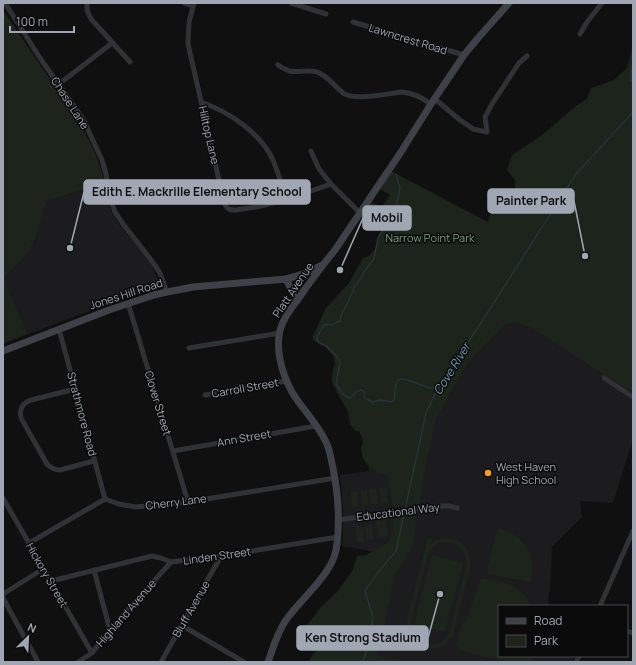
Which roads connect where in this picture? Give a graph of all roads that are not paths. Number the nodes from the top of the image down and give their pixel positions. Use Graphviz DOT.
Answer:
graph roads {
  1 [pos="5,3"];
  2 [pos="87,3"];
  3 [pos="184,3"];
  4 [pos="291,3"];
  5 [pos="509,3"];
  6 [pos="602,3"];
  7 [pos="193,4"];
  8 [pos="326,14"];
  9 [pos="352,22"];
  10 [pos="580,34"];
  11 [pos="112,43"];
  12 [pos="464,55"];
  13 [pos="527,56"];
  14 [pos="130,62"];
  15 [pos="278,65"];
  16 [pos="59,84"];
  17 [pos="433,101"];
  18 [pos="201,102"];
  19 [pos="311,151"];
  20 [pos="331,184"];
  21 [pos="286,199"];
  22 [pos="360,213"];
  23 [pos="323,264"];
  24 [pos="286,279"];
  25 [pos="168,292"];
  26 [pos="297,301"];
  27 [pos="128,303"];
  28 [pos="59,329"];
  29 [pos="280,332"];
  30 [pos="189,348"];
  31 [pos="3,351"];
  32 [pos="604,378"];
  33 [pos="286,381"];
  34 [pos="75,389"];
  35 [pos="205,395"];
  36 [pos="633,397"];
  37 [pos="316,426"];
  38 [pos="173,451"];
  39 [pos="94,461"];
  40 [pos="335,478"];
  41 [pos="3,498"];
  42 [pos="105,499"];
  43 [pos="188,502"];
  44 [pos="457,508"];
  45 [pos="338,520"];
  46 [pos="633,531"];
  47 [pos="338,537"];
  48 [pos="29,543"];
  49 [pos="221,556"];
  50 [pos="171,562"];
  51 [pos="43,569"];
  52 [pos="94,570"];
  53 [pos="51,581"];
  54 [pos="3,594"];
  55 [pos="3,598"];
  56 [pos="600,605"];
  57 [pos="181,625"];
  58 [pos="110,630"];
  59 [pos="92,653"];
  60 [pos="38,662"];
  61 [pos="81,662"];
  62 [pos="161,662"];
  63 [pos="244,662"];
  64 [pos="268,662"];
  1 -- 16 [label="street, Chase Lane"];
  2 -- 11 [label="street"];
  3 -- 7 [label="street"];
  4 -- 8 [label="street"];
  5 -- 12 [label="main road, Platt Avenue"];
  6 -- 10 [label="street"];
  7 -- 18 [label="street, Hilltop Lane"];
  9 -- 12 [label="street, Lawncrest Road"];
  11 -- 14 [label="street"];
  11 -- 16 [label="street"];
  12 -- 17 [label="main road, Platt Avenue"];
  13 -- 17 [label="street"];
  15 -- 17 [label="street"];
  16 -- 25 [label="street, Chase Lane"];
  17 -- 22 [label="main road, Platt Avenue"];
  18 -- 21 [label="street"];
  18 -- 21 [label="street, Hilltop Lane"];
  19 -- 20 [label="street"];
  20 -- 21 [label="street, Hilltop Lane"];
  20 -- 22 [label="street"];
  22 -- 23 [label="main road, Platt Avenue"];
  23 -- 24 [label="main road, Jones Hill Road"];
  23 -- 26 [label="main road, Platt Avenue"];
  24 -- 25 [label="main road, Jones Hill Road"];
  24 -- 26 [label="main road"];
  25 -- 27 [label="main road, Jones Hill Road"];
  26 -- 29 [label="main road, Platt Avenue"];
  27 -- 28 [label="main road, Jones Hill Road"];
  27 -- 38 [label="street, Clover Street"];
  28 -- 31 [label="main road, Jones Hill Road"];
  28 -- 34 [label="street, Strathmore Road"];
  29 -- 30 [label="street"];
  29 -- 33 [label="main road, Platt Avenue"];
  32 -- 36 [label="street"];
  33 -- 35 [label="street, Carroll Street"];
  33 -- 37 [label="main road, Platt Avenue"];
  34 -- 39 [label="street, Strathmore Road"];
  34 -- 39 [label="street"];
  37 -- 38 [label="street, Ann Street"];
  37 -- 40 [label="main road, Platt Avenue"];
  38 -- 43 [label="street, Clover Street"];
  39 -- 42 [label="street, Strathmore Road"];
  40 -- 43 [label="street, Cherry Lane"];
  40 -- 45 [label="main road, Platt Avenue"];
  41 -- 48 [label="street, Hickory Street"];
  42 -- 43 [label="street, Cherry Lane"];
  42 -- 48 [label="street"];
  44 -- 45 [label="street, Educational Way"];
  45 -- 47 [label="main road, Platt Avenue"];
  46 -- 56 [label="street"];
  47 -- 49 [label="street, Linden Street"];
  47 -- 64 [label="main road, Platt Avenue"];
  48 -- 51 [label="street, Hickory Street"];
  49 -- 50 [label="street, Linden Street"];
  49 -- 57 [label="street, Bluff Avenue"];
  50 -- 52 [label="street, Linden Street"];
  50 -- 58 [label="street, Highland Avenue"];
  51 -- 53 [label="street, Hickory Street"];
  51 -- 54 [label="street"];
  52 -- 53 [label="street, Linden Street"];
  52 -- 58 [label="street"];
  53 -- 59 [label="street, Hickory Street"];
  55 -- 60 [label="street"];
  57 -- 62 [label="street, Bluff Avenue"];
  57 -- 63 [label="street"];
  58 -- 59 [label="street, Highland Avenue"];
  59 -- 61 [label="street, Highland Avenue"];
}
